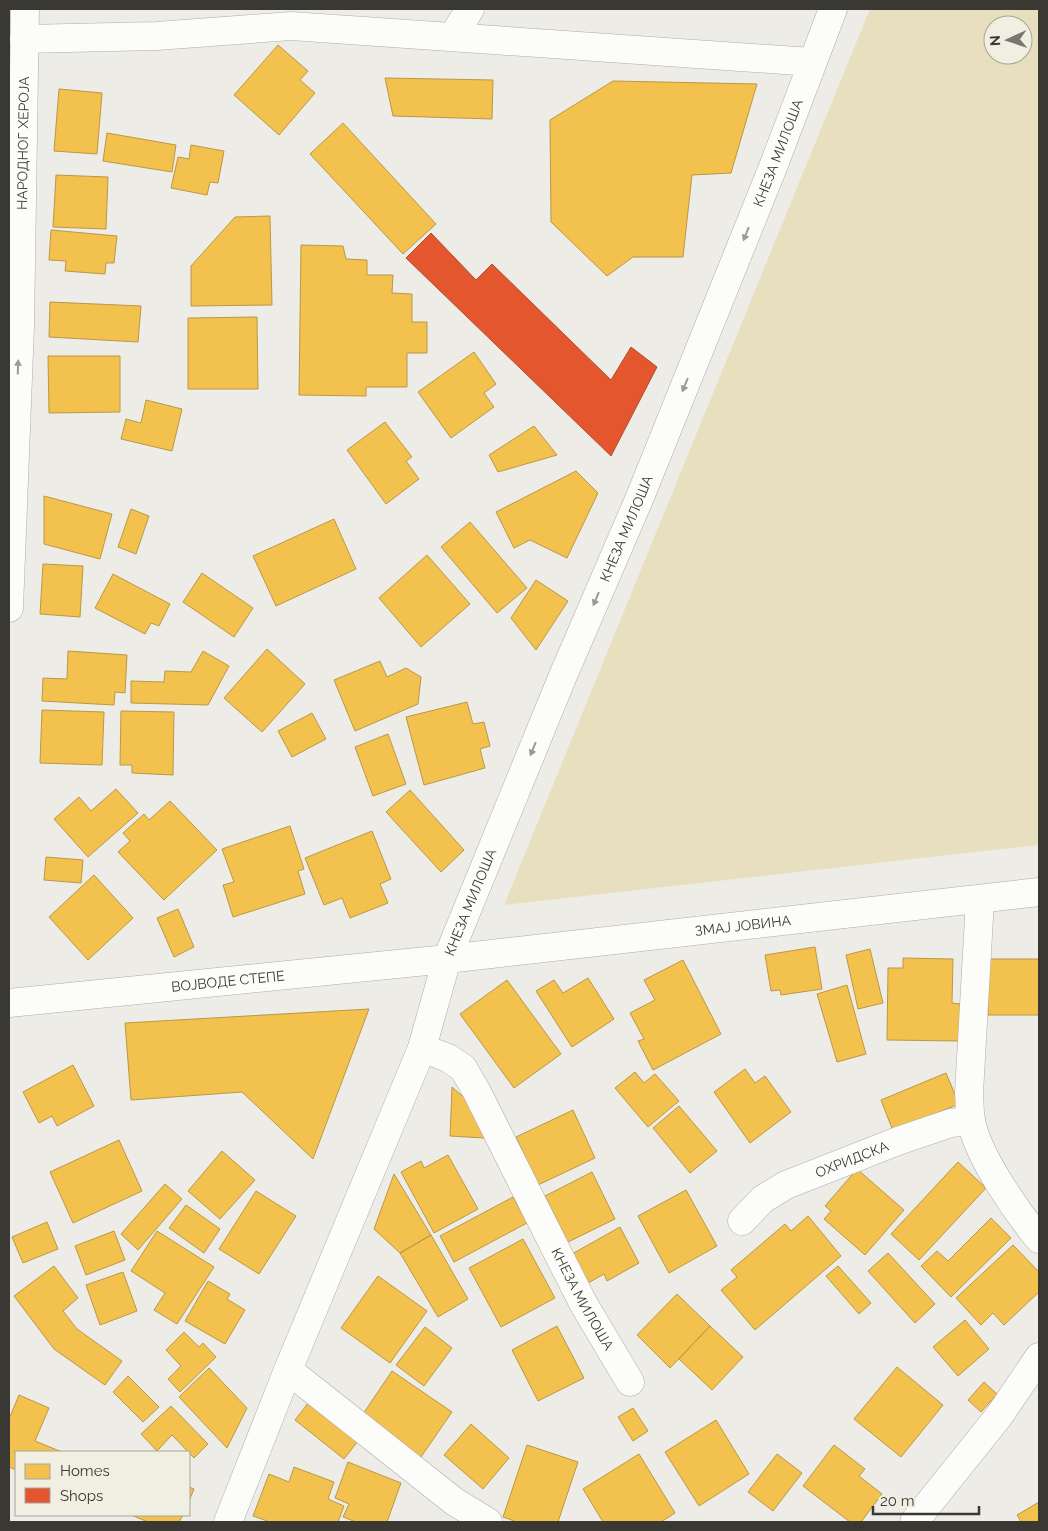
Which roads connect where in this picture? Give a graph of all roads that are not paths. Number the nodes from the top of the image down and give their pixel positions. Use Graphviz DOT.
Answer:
graph roads {
  1 [pos="26,9"];
  2 [pos="470,9"];
  3 [pos="833,9"];
  4 [pos="453,36"];
  5 [pos="24,39"];
  6 [pos="812,62"];
  7 [pos="14,325"];
  8 [pos="9,608"];
  9 [pos="1039,892"];
  10 [pos="980,900"];
  11 [pos="447,959"];
  12 [pos="9,1003"];
  13 [pos="422,1048"];
  14 [pos="971,1121"];
  15 [pos="742,1221"];
  16 [pos="1039,1239"];
  17 [pos="1039,1357"];
  18 [pos="288,1370"];
  19 [pos="630,1382"];
  20 [pos="228,1522"];
  21 [pos="488,1522"];
  22 [pos="914,1522"];
  1 -- 5 [label="street, НАРОДНОГ ХЕРОЈА"];
  2 -- 4 [label="street"];
  3 -- 6 [label="street, КНЕЗА МИЛОША"];
  4 -- 5 [label="street"];
  4 -- 6 [label="street"];
  5 -- 7 [label="street, НАРОДНОГ ХЕРОЈА"];
  6 -- 11 [label="street, КНЕЗА МИЛОША, one-way"];
  8 -- 7 [label="street, НАРОДНОГ ХЕРОЈА, one-way"];
  9 -- 10 [label="street, ЗМАЈ ЈОВИНА"];
  10 -- 11 [label="street, ЗМАЈ ЈОВИНА"];
  10 -- 14 [label="street"];
  11 -- 12 [label="street, ВОЈВОДЕ СТЕПЕ"];
  11 -- 13 [label="street, КНЕЗА МИЛОША"];
  13 -- 18 [label="street, КНЕЗА МИЛОША"];
  13 -- 19 [label="street, КНЕЗА МИЛОША"];
  14 -- 15 [label="street, ОХРИДСКА"];
  14 -- 16 [label="street"];
  17 -- 22 [label="street"];
  18 -- 20 [label="street, КНЕЗА МИЛОША"];
  18 -- 21 [label="street"];
}
